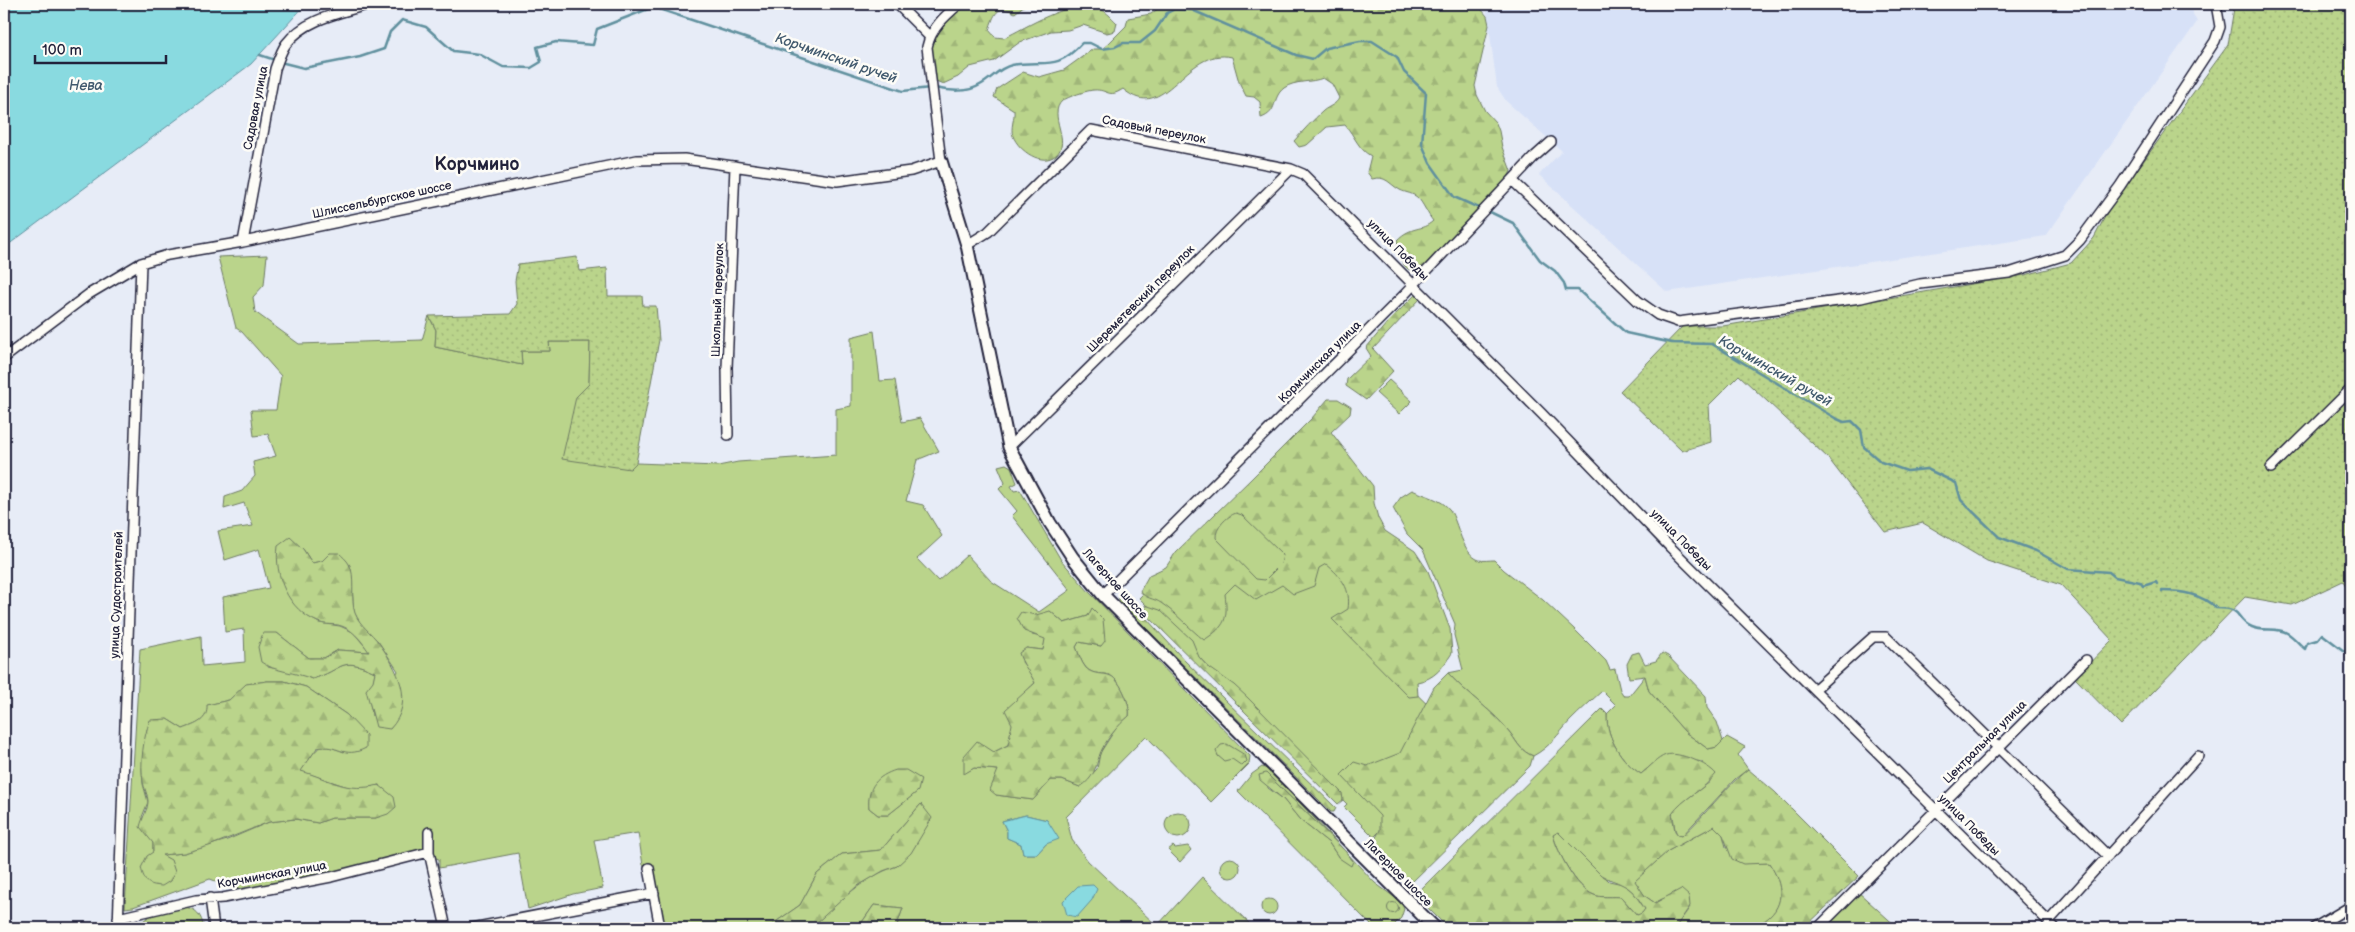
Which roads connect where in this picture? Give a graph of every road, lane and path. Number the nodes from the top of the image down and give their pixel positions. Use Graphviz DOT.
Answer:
graph roads {
  1 [pos="370,4"];
  2 [pos="897,4"];
  3 [pos="960,4"];
  4 [pos="2216,4"];
  5 [pos="929,36"];
  6 [pos="1551,142"];
  7 [pos="941,161"];
  8 [pos="734,166"];
  9 [pos="1290,169"];
  10 [pos="1513,181"];
  11 [pos="243,242"];
  12 [pos="967,246"];
  13 [pos="141,263"];
  14 [pos="1414,284"];
  15 [pos="4,358"];
  16 [pos="2351,389"];
  17 [pos="728,435"];
  18 [pos="1009,447"];
  19 [pos="2271,468"];
  20 [pos="1103,595"];
  21 [pos="2086,660"];
  22 [pos="1815,689"];
  23 [pos="1997,747"];
  24 [pos="2198,756"];
  25 [pos="1935,809"];
  26 [pos="429,832"];
  27 [pos="429,852"];
  28 [pos="2108,856"];
  29 [pos="649,868"];
  30 [pos="654,892"];
  31 [pos="210,898"];
  32 [pos="2351,906"];
  33 [pos="118,918"];
  34 [pos="2052,925"];
  35 [pos="118,928"];
  36 [pos="214,928"];
  37 [pos="446,928"];
  38 [pos="472,928"];
  39 [pos="660,928"];
  40 [pos="1435,928"];
  41 [pos="1818,928"];
  42 [pos="2314,928"];
  1 -- 11 [label="street, Садовая улица"];
  2 -- 5 [label="street"];
  3 -- 5 [label="street"];
  4 -- 10 [label="street"];
  5 -- 7 [label="street"];
  6 -- 10 [label="street, Кормчинская улица"];
  7 -- 8 [label="street, Шлиссельбургское шоссе"];
  7 -- 12 [label="street, Лагерное шоссе"];
  8 -- 11 [label="street, Шлиссельбургское шоссе"];
  8 -- 17 [label="street, Школьный переулок"];
  9 -- 12 [label="street, Садовый переулок"];
  9 -- 14 [label="street, улица Победы"];
  9 -- 18 [label="street, Шереметевский переулок"];
  10 -- 14 [label="street, Кормчинская улица"];
  11 -- 13 [label="street, Шлиссельбургское шоссе"];
  12 -- 18 [label="street, Лагерное шоссе"];
  13 -- 15 [label="street, Шлиссельбургское шоссе"];
  13 -- 33 [label="street, улица Судостроителей"];
  14 -- 20 [label="street, Кормчинская улица"];
  14 -- 22 [label="street, улица Победы"];
  16 -- 19 [label="street"];
  18 -- 20 [label="street, Лагерное шоссе"];
  20 -- 40 [label="street, Лагерное шоссе"];
  21 -- 23 [label="street, Центральная улица"];
  22 -- 23 [label="street"];
  22 -- 25 [label="street, улица Победы"];
  23 -- 25 [label="street, Центральная улица"];
  23 -- 28 [label="street"];
  24 -- 28 [label="street"];
  25 -- 34 [label="street, улица Победы"];
  25 -- 41 [label="street, Центральная улица"];
  26 -- 27 [label="street"];
  27 -- 31 [label="street, Корчминская улица"];
  27 -- 37 [label="street"];
  28 -- 34 [label="street"];
  29 -- 30 [label="street"];
  30 -- 38 [label="street"];
  30 -- 39 [label="street"];
  31 -- 33 [label="street, Корчминская улица"];
  31 -- 36 [label="street"];
  32 -- 42 [label="street"];
  33 -- 35 [label="street, улица Судостроителей"];
}
